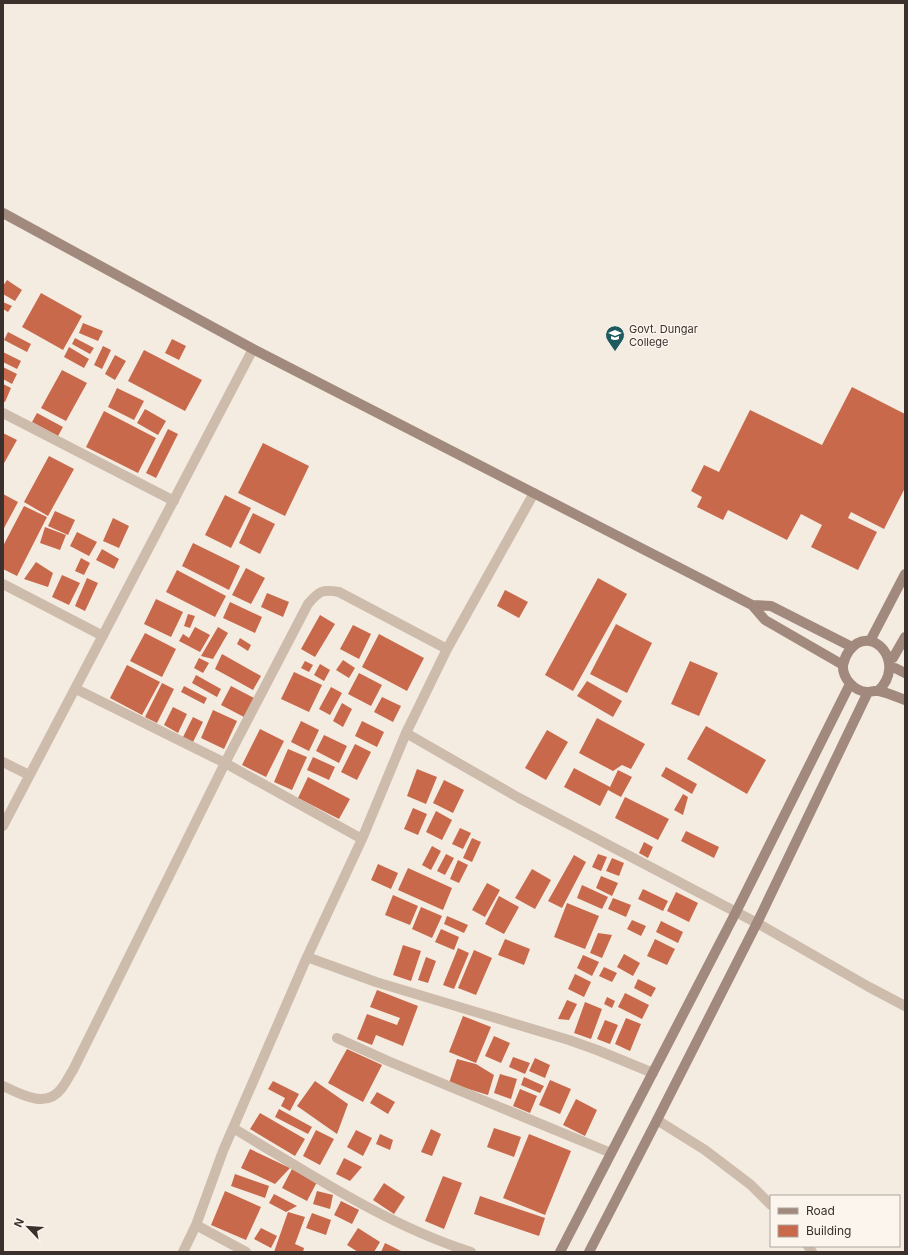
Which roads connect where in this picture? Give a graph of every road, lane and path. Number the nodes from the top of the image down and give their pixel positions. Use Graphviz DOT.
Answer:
graph roads {
  1 [pos="3,213"];
  2 [pos="253,349"];
  3 [pos="3,413"];
  4 [pos="534,493"];
  5 [pos="174,501"];
  6 [pos="905,574"];
  7 [pos="3,584"];
  8 [pos="752,605"];
  9 [pos="103,636"];
  10 [pos="905,637"];
  11 [pos="870,641"];
  12 [pos="852,647"];
  13 [pos="447,650"];
  14 [pos="894,663"];
  15 [pos="843,665"];
  16 [pos="905,673"];
  17 [pos="850,684"];
  18 [pos="76,689"];
  19 [pos="873,691"];
  20 [pos="905,700"];
  21 [pos="406,733"];
  22 [pos="3,762"];
  23 [pos="225,763"];
  24 [pos="29,775"];
  25 [pos="3,826"];
  26 [pos="362,839"];
  27 [pos="736,912"];
  28 [pos="757,923"];
  29 [pos="307,957"];
  30 [pos="905,1006"];
  31 [pos="337,1038"];
  32 [pos="653,1073"];
  33 [pos="3,1086"];
  34 [pos="657,1120"];
  35 [pos="233,1128"];
  36 [pos="611,1153"];
  37 [pos="770,1204"];
  38 [pos="196,1225"];
  39 [pos="183,1252"];
  40 [pos="246,1252"];
  41 [pos="471,1252"];
  42 [pos="560,1252"];
  43 [pos="589,1252"];
  1 -- 2 [label="street"];
  2 -- 4 [label="street"];
  2 -- 5 [label="street"];
  3 -- 5 [label="street"];
  4 -- 8 [label="street"];
  4 -- 13 [label="street"];
  5 -- 9 [label="street"];
  6 -- 11 [label="street"];
  7 -- 9 [label="street"];
  8 -- 12 [label="street"];
  8 -- 15 [label="street"];
  9 -- 18 [label="street"];
  10 -- 14 [label="street"];
  11 -- 12 [label="street"];
  11 -- 14 [label="street"];
  12 -- 15 [label="street"];
  13 -- 21 [label="street"];
  13 -- 23 [label="street"];
  14 -- 16 [label="street"];
  14 -- 19 [label="street"];
  15 -- 17 [label="street"];
  17 -- 19 [label="street"];
  17 -- 27 [label="street"];
  18 -- 23 [label="street"];
  18 -- 24 [label="street"];
  19 -- 20 [label="street"];
  19 -- 28 [label="street"];
  21 -- 26 [label="street"];
  21 -- 27 [label="street"];
  22 -- 24 [label="street"];
  23 -- 26 [label="street"];
  23 -- 33 [label="street"];
  24 -- 25 [label="street"];
  26 -- 29 [label="street"];
  27 -- 28 [label="street"];
  27 -- 32 [label="street"];
  28 -- 30 [label="street"];
  28 -- 34 [label="street"];
  29 -- 32 [label="street"];
  29 -- 35 [label="street"];
  31 -- 36 [label="street"];
  32 -- 36 [label="street"];
  34 -- 37 [label="street"];
  34 -- 43 [label="street"];
  35 -- 38 [label="street"];
  35 -- 41 [label="street"];
  36 -- 42 [label="street"];
  38 -- 39 [label="street"];
  38 -- 40 [label="street"];
}
